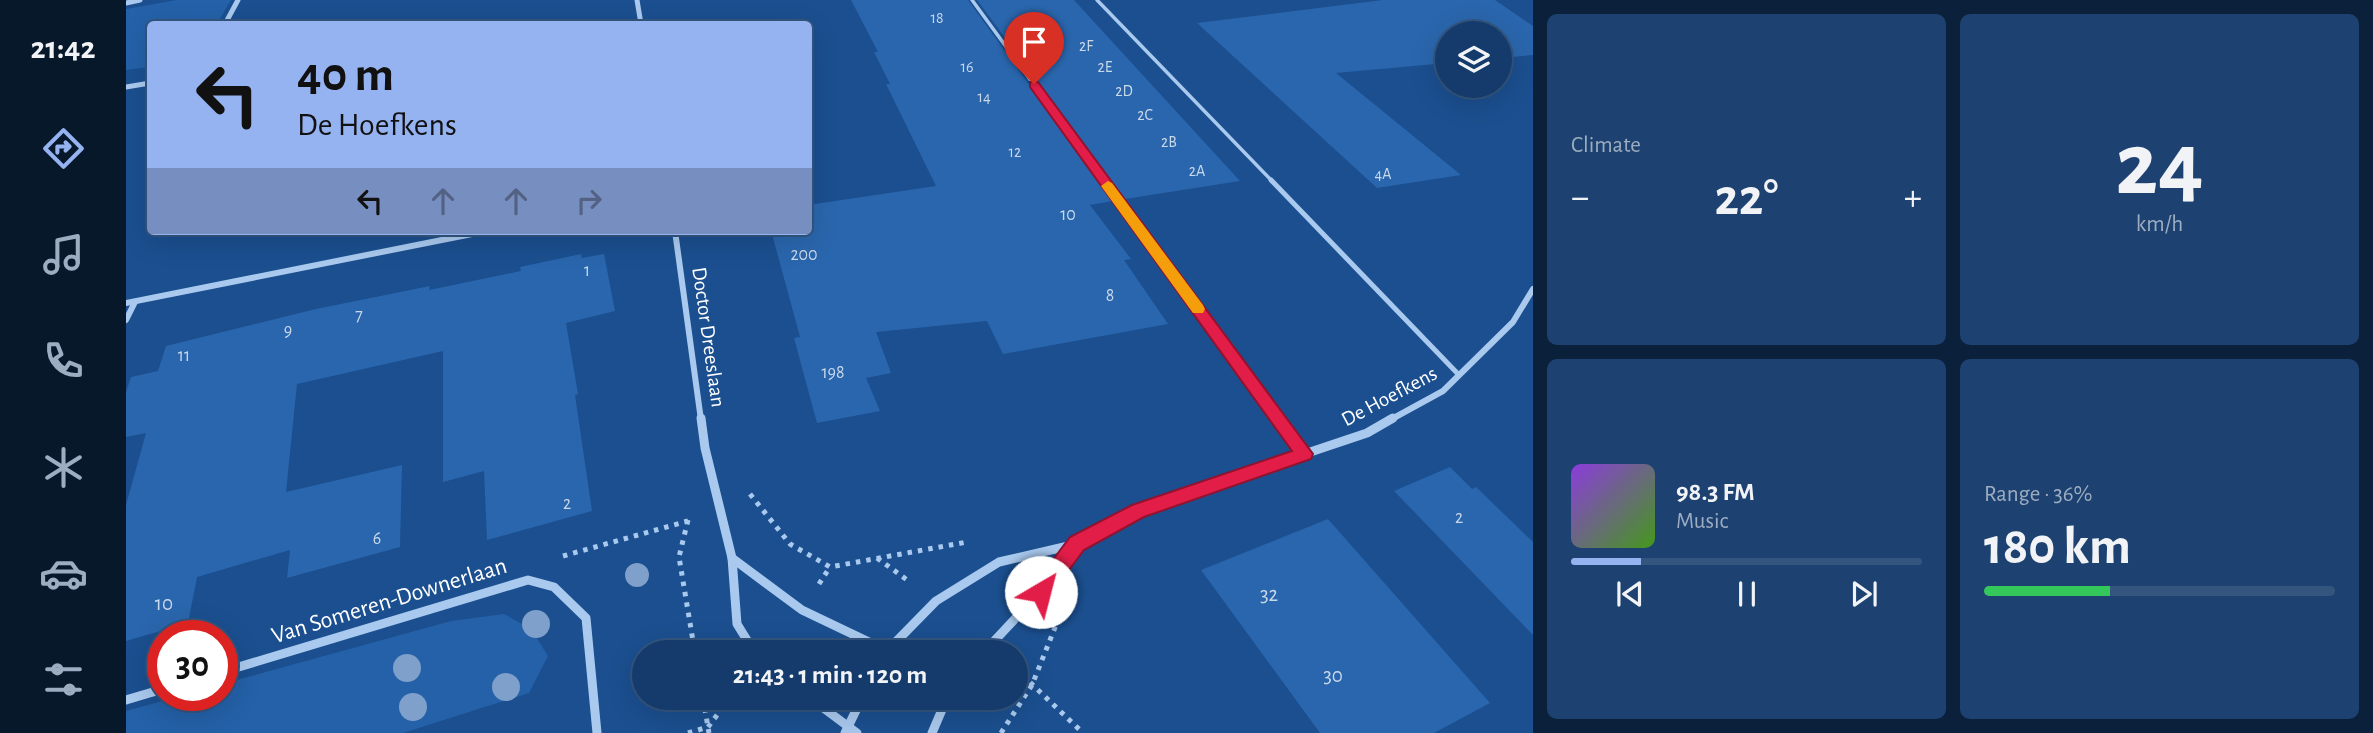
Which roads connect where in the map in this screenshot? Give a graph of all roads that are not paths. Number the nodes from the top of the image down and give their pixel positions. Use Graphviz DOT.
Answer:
graph roads {
  1 [pos="140,0"];
  2 [pos="238,0"];
  3 [pos="637,0"];
  4 [pos="972,0"];
  5 [pos="1097,0"];
  6 [pos="126,3"];
  7 [pos="227,21"];
  8 [pos="640,21"];
  9 [pos="147,84"];
  10 [pos="126,87"];
  11 [pos="467,235"];
  12 [pos="676,235"];
  13 [pos="1533,289"];
  14 [pos="135,302"];
  15 [pos="126,303"];
  16 [pos="126,320"];
  17 [pos="1458,375"];
  18 [pos="1305,454"];
  19 [pos="1077,544"];
  20 [pos="732,558"];
  21 [pos="747,640"];
  22 [pos="865,640"];
  23 [pos="899,640"];
  24 [pos="995,640"];
  25 [pos="238,667"];
  26 [pos="147,694"];
  27 [pos="126,700"];
  28 [pos="825,710"];
  29 [pos="858,710"];
  30 [pos="942,710"];
  31 [pos="850,731"];
  32 [pos="597,733"];
  33 [pos="932,733"];
  1 -- 6 [label="street"];
  2 -- 7 [label="street"];
  3 -- 8 [label="street"];
  4 -- 18 [label="lane"];
  5 -- 17 [label="lane"];
  9 -- 10 [label="street"];
  11 -- 14 [label="street"];
  12 -- 20 [label="street, Doctor Dreeslaan"];
  13 -- 17 [label="street, De Hoefkens"];
  14 -- 15 [label="street"];
  14 -- 16 [label="street"];
  17 -- 18 [label="street, De Hoefkens"];
  18 -- 19 [label="street, De Hoefkens"];
  19 -- 23 [label="street, De Hoefkens"];
  19 -- 24 [label="street, De Hoefkens"];
  20 -- 21 [label="street, Doctor Dreeslaan"];
  20 -- 22 [label="street"];
  25 -- 32 [label="street, Van Someren-Downerlaan"];
  26 -- 27 [label="street"];
  28 -- 31 [label="street"];
  29 -- 31 [label="street"];
  30 -- 33 [label="street"];
}
